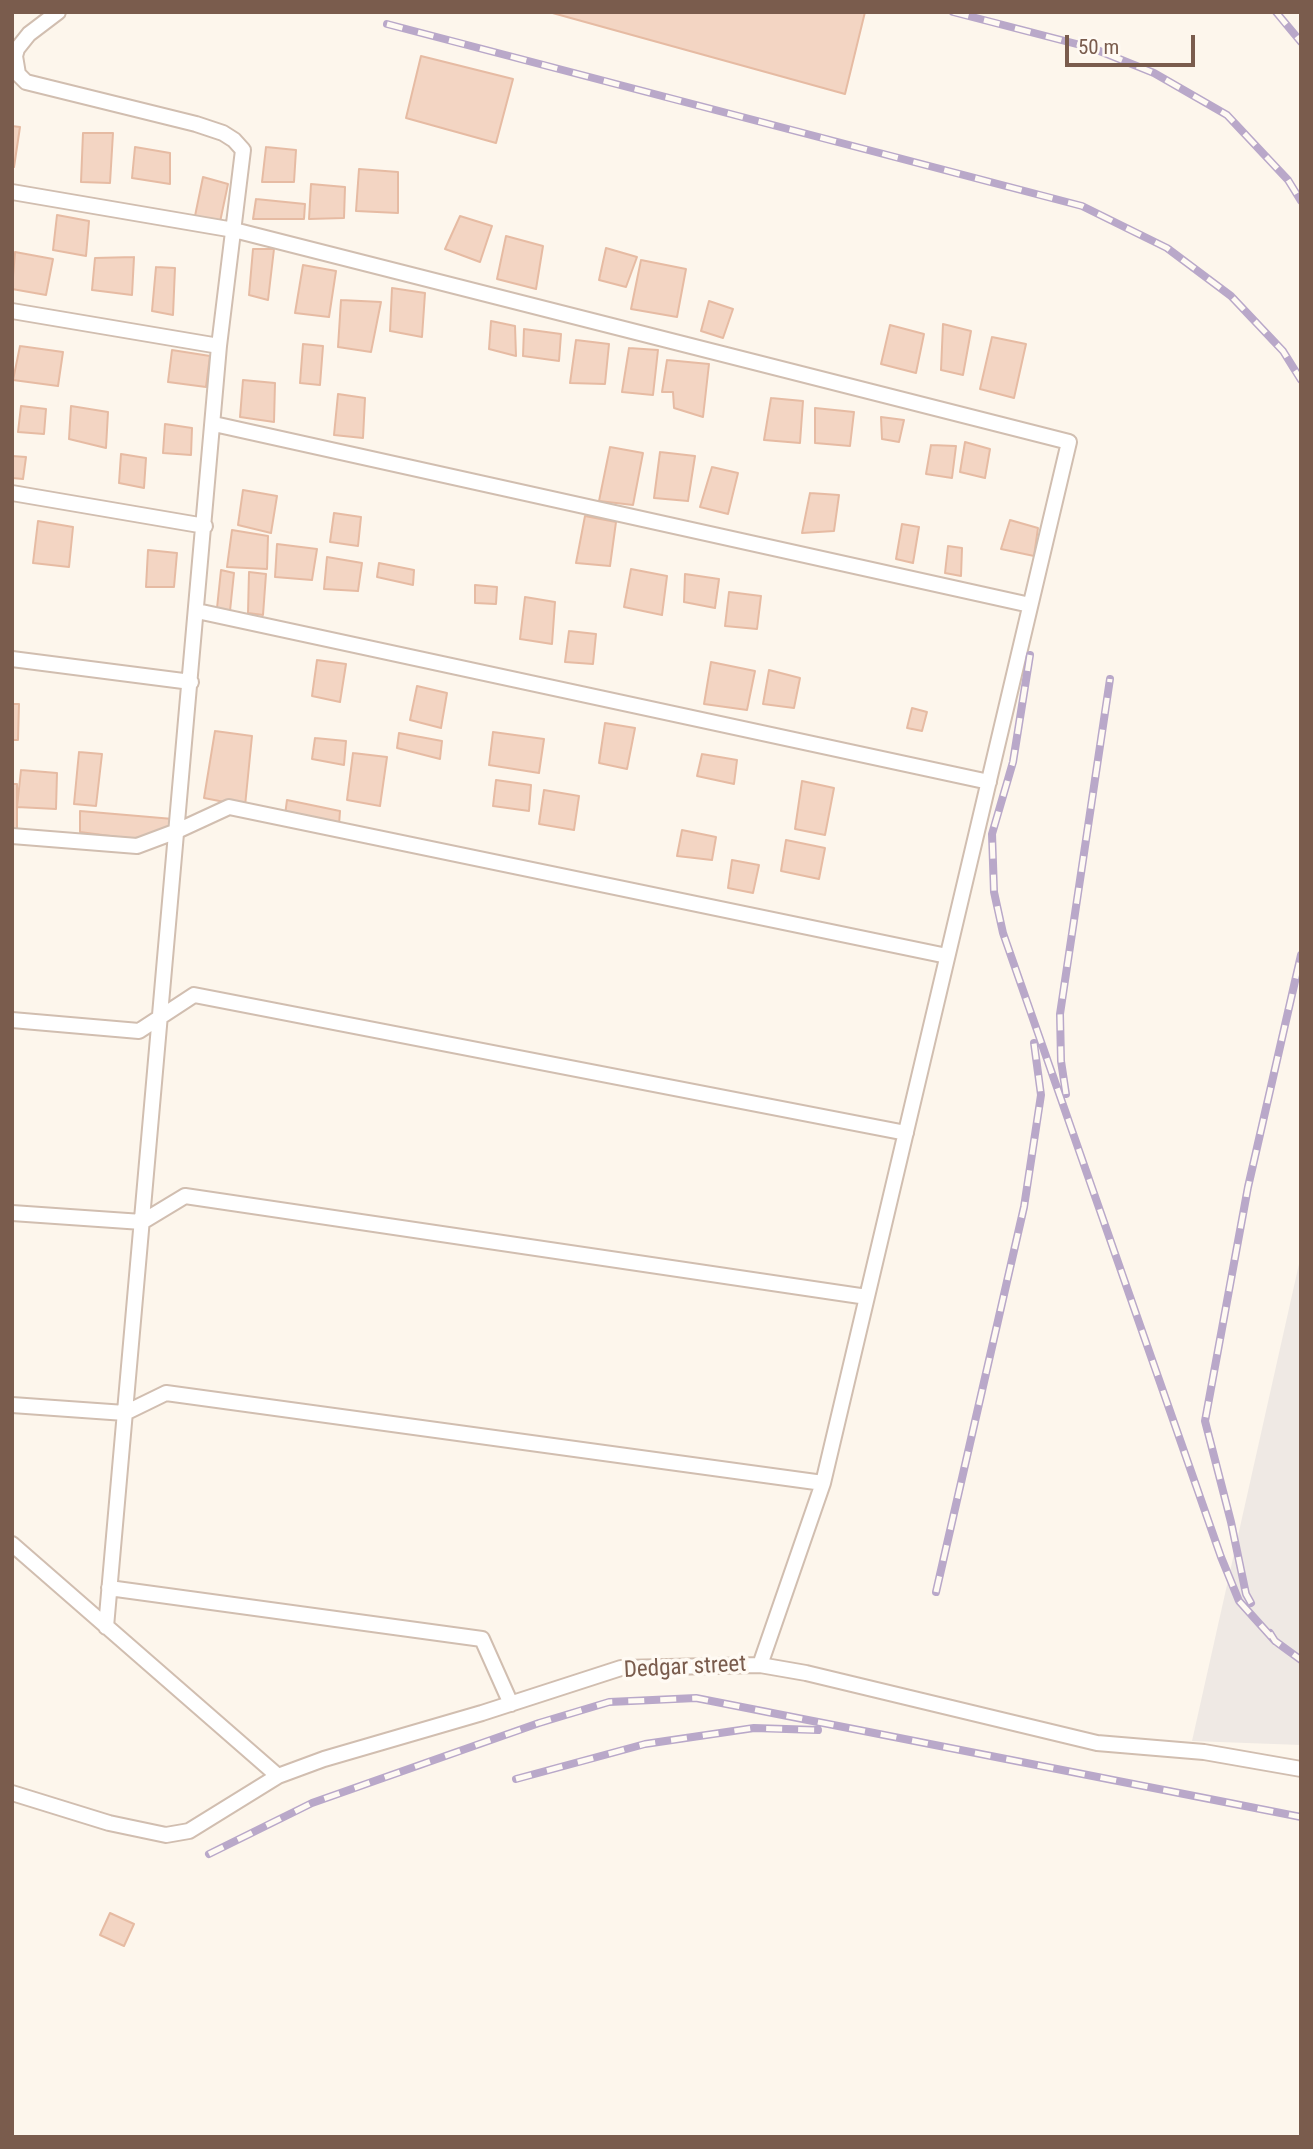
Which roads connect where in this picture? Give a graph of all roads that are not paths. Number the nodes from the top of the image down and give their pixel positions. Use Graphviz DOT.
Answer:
graph roads {
  1 [pos="58,12"];
  2 [pos="12,192"];
  3 [pos="234,230"];
  4 [pos="12,311"];
  5 [pos="219,346"];
  6 [pos="214,424"];
  7 [pos="12,493"];
  8 [pos="205,526"];
  9 [pos="1030,605"];
  10 [pos="197,611"];
  11 [pos="12,659"];
  12 [pos="191,682"];
  13 [pos="989,782"];
  14 [pos="177,831"];
  15 [pos="12,835"];
  16 [pos="947,956"];
  17 [pos="161,1015"];
  18 [pos="12,1020"];
  19 [pos="906,1132"];
  20 [pos="12,1213"];
  21 [pos="142,1222"];
  22 [pos="867,1297"];
  23 [pos="12,1405"];
  24 [pos="125,1413"];
  25 [pos="823,1483"];
  26 [pos="12,1544"];
  27 [pos="110,1588"];
  28 [pos="106,1627"];
  29 [pos="760,1665"];
  30 [pos="511,1704"];
  31 [pos="1301,1769"];
  32 [pos="278,1776"];
  33 [pos="12,1793"];
  1 -- 3 [label="street"];
  2 -- 3 [label="street"];
  3 -- 5 [label="street"];
  3 -- 9 [label="street"];
  4 -- 5 [label="street"];
  5 -- 6 [label="street"];
  6 -- 8 [label="street"];
  6 -- 9 [label="street"];
  7 -- 8 [label="street"];
  8 -- 10 [label="street"];
  9 -- 13 [label="street"];
  10 -- 12 [label="street"];
  10 -- 13 [label="street"];
  11 -- 12 [label="street"];
  12 -- 14 [label="street"];
  13 -- 16 [label="street"];
  14 -- 15 [label="street"];
  14 -- 16 [label="street"];
  14 -- 17 [label="street"];
  16 -- 19 [label="street"];
  17 -- 18 [label="street"];
  17 -- 19 [label="street"];
  17 -- 21 [label="street"];
  19 -- 22 [label="street"];
  20 -- 21 [label="street"];
  21 -- 22 [label="street"];
  21 -- 24 [label="street"];
  22 -- 25 [label="street"];
  23 -- 24 [label="street"];
  24 -- 25 [label="street"];
  24 -- 27 [label="street"];
  25 -- 29 [label="street"];
  26 -- 28 [label="street"];
  27 -- 28 [label="street"];
  27 -- 30 [label="street"];
  28 -- 32 [label="street"];
  29 -- 30 [label="street, Dedgar street"];
  29 -- 31 [label="street, Dedgar street"];
  30 -- 32 [label="street, Dedgar street"];
  32 -- 33 [label="street, Dedgar street"];
}
